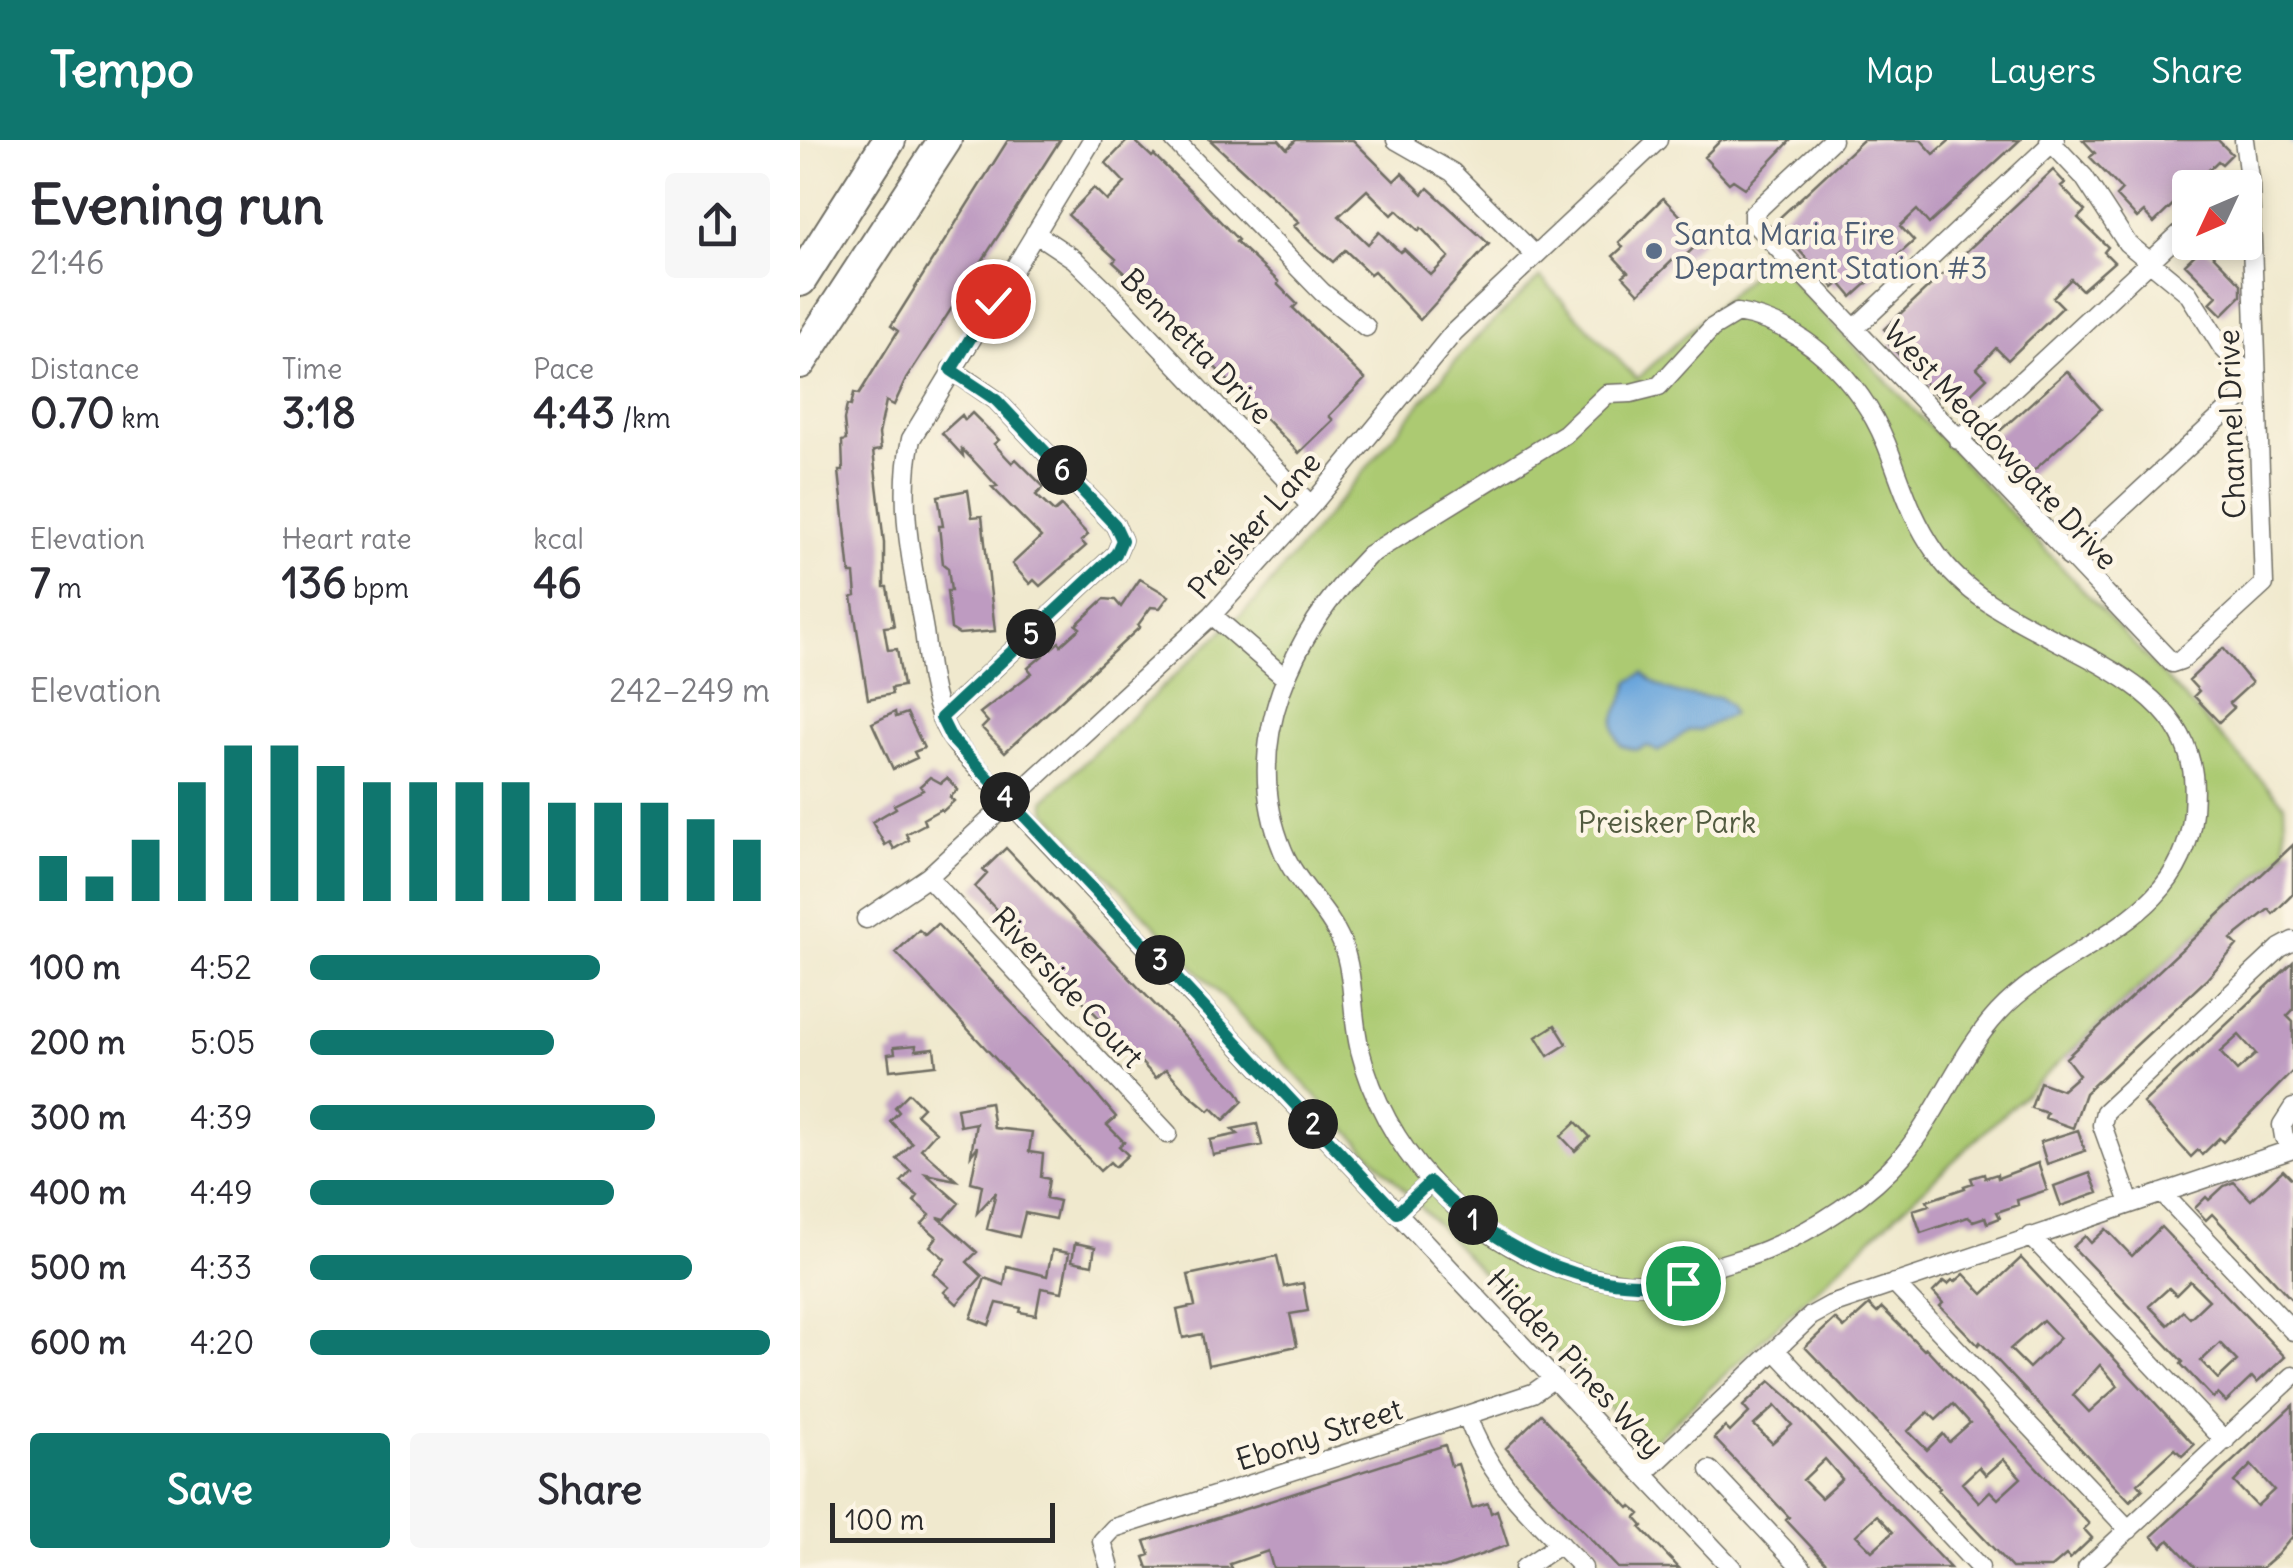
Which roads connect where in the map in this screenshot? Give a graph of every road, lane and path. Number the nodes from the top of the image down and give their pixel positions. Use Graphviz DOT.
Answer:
graph roads {
  1 [pos="880,140"];
  2 [pos="889,140"];
  3 [pos="945,140"];
  4 [pos="1092,140"];
  5 [pos="1174,140"];
  6 [pos="1396,140"];
  7 [pos="1658,140"];
  8 [pos="1832,140"];
  9 [pos="2244,140"];
  10 [pos="2052,141"];
  11 [pos="2246,170"];
  12 [pos="849,204"];
  13 [pos="1035,233"];
  14 [pos="2172,240"];
  15 [pos="1534,254"];
  16 [pos="2251,260"];
  17 [pos="2148,262"];
  18 [pos="800,280"];
  19 [pos="1366,327"];
  20 [pos="1854,329"];
  21 [pos="800,362"];
  22 [pos="951,370"];
  23 [pos="2257,383"];
  24 [pos="1958,440"];
  25 [pos="1311,506"];
  26 [pos="2069,556"];
  27 [pos="1212,615"];
  28 [pos="2172,663"];
  29 [pos="1284,678"];
  30 [pos="941,718"];
  31 [pos="1010,803"];
  32 [pos="928,877"];
  33 [pos="866,919"];
  34 [pos="2293,940"];
  35 [pos="2293,1108"];
  36 [pos="1168,1134"];
  37 [pos="2293,1147"];
  38 [pos="1430,1182"];
  39 [pos="2162,1193"];
  40 [pos="2130,1203"];
  41 [pos="1397,1213"];
  42 [pos="2031,1236"];
  43 [pos="1894,1283"];
  44 [pos="2293,1331"];
  45 [pos="1775,1350"];
  46 [pos="2293,1376"];
  47 [pos="1554,1379"];
  48 [pos="1467,1415"];
  49 [pos="2225,1441"];
  50 [pos="1710,1470"];
  51 [pos="1644,1474"];
  52 [pos="2129,1530"];
  53 [pos="1560,1544"];
  54 [pos="1110,1568"];
  55 [pos="1524,1568"];
  56 [pos="1583,1568"];
  57 [pos="1732,1568"];
  58 [pos="1802,1568"];
  59 [pos="1980,1568"];
  60 [pos="2087,1568"];
  1 -- 12 [label="highway"];
  2 -- 12 [label="highway"];
  3 -- 21 [label="highway"];
  4 -- 13 [label="street"];
  5 -- 19 [label="street"];
  6 -- 15 [label="street"];
  7 -- 15 [label="street, Preisker Lane"];
  8 -- 20 [label="street, West Meadowgate Drive"];
  9 -- 11 [label="street, Channel Drive"];
  10 -- 17 [label="street"];
  10 -- 20 [label="street"];
  12 -- 18 [label="highway"];
  13 -- 22 [label="street"];
  13 -- 25 [label="street, Bennetta Drive"];
  14 -- 17 [label="street"];
  15 -- 25 [label="street, Preisker Lane"];
  16 -- 23 [label="street, Channel Drive"];
  17 -- 23 [label="street"];
  17 -- 24 [label="street"];
  20 -- 24 [label="street, West Meadowgate Drive"];
  22 -- 30 [label="street"];
  22 -- 30 [label="street"];
  23 -- 26 [label="street"];
  23 -- 28 [label="street, Channel Drive"];
  24 -- 26 [label="street, West Meadowgate Drive"];
  25 -- 27 [label="street, Preisker Lane"];
  26 -- 28 [label="street, West Meadowgate Drive"];
  27 -- 29 [label="street"];
  27 -- 31 [label="street, Preisker Lane"];
  29 -- 38 [label="street"];
  29 -- 38 [label="street"];
  30 -- 31 [label="street, Hidden Pines Way"];
  31 -- 32 [label="street, Preisker Lane"];
  31 -- 41 [label="street, Hidden Pines Way"];
  32 -- 33 [label="street, Preisker Lane"];
  32 -- 36 [label="street, Riverside Court"];
  34 -- 40 [label="street"];
  35 -- 37 [label="street"];
  37 -- 39 [label="street"];
  38 -- 41 [label="street"];
  39 -- 40 [label="street"];
  39 -- 44 [label="street"];
  40 -- 42 [label="street"];
  41 -- 47 [label="street, Hidden Pines Way"];
  42 -- 43 [label="street"];
  42 -- 49 [label="street"];
  43 -- 45 [label="street"];
  43 -- 52 [label="street"];
  45 -- 51 [label="street"];
  45 -- 59 [label="street"];
  46 -- 49 [label="street"];
  47 -- 48 [label="street, Ebony Street"];
  47 -- 51 [label="street, Hidden Pines Way"];
  48 -- 53 [label="street"];
  48 -- 54 [label="street, Ebony Street"];
  49 -- 52 [label="street"];
  50 -- 58 [label="street"];
  51 -- 57 [label="street, Hidden Pines Way"];
  52 -- 60 [label="street"];
  53 -- 55 [label="street"];
  53 -- 56 [label="street"];
}
